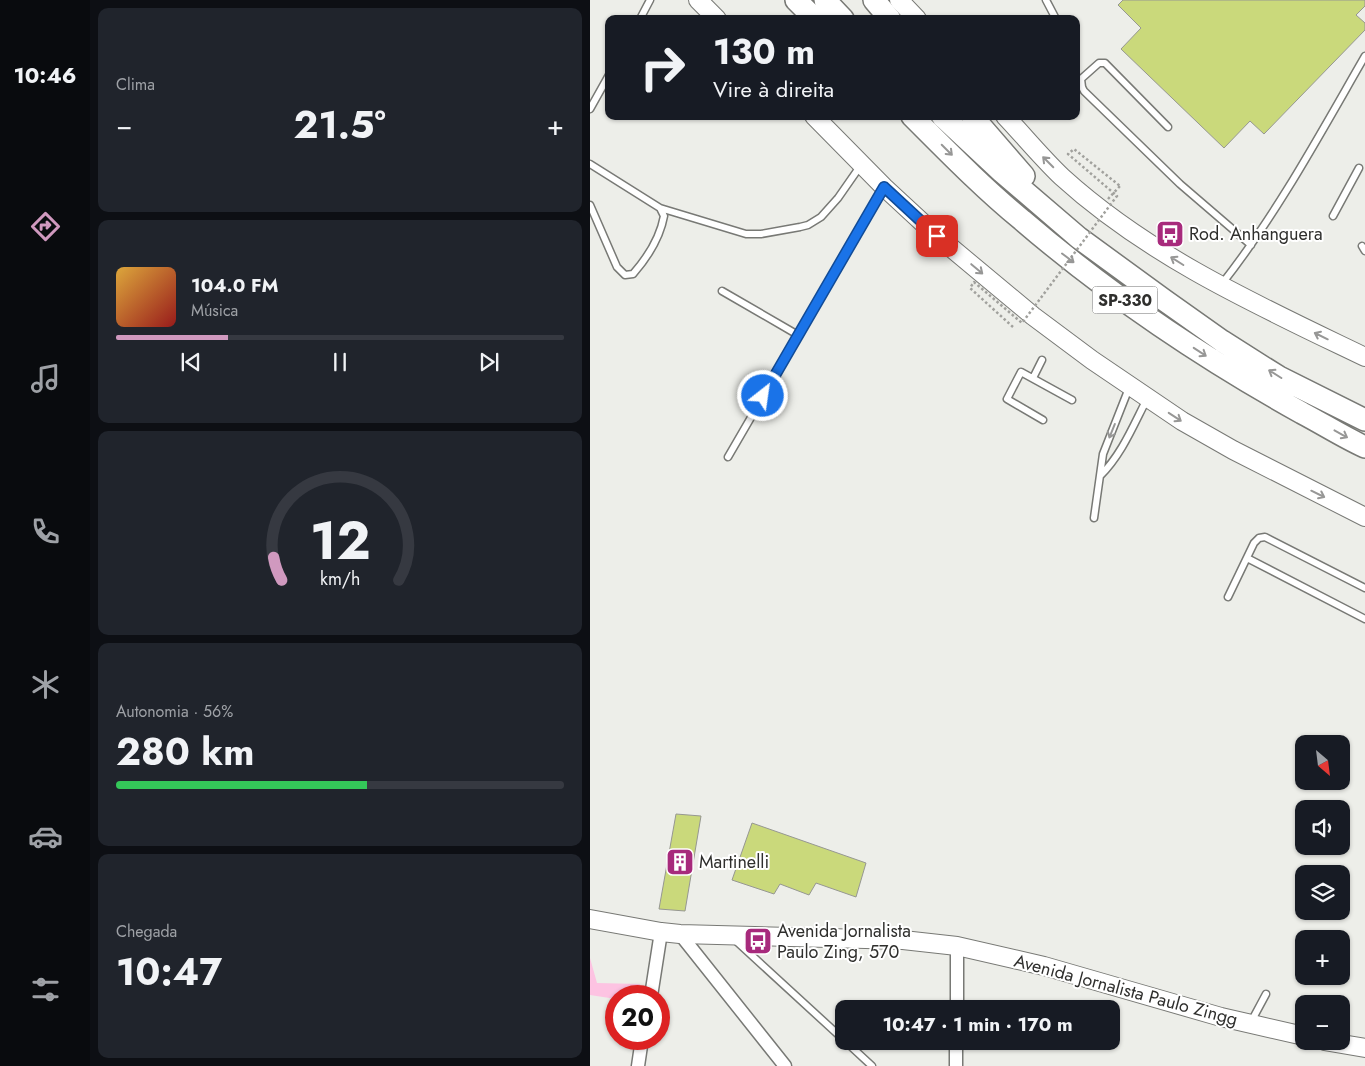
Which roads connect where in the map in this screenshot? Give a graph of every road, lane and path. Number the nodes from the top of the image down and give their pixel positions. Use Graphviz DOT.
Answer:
graph roads {
  1 [pos="650,0"];
  2 [pos="698,0"];
  3 [pos="796,0"];
  4 [pos="825,0"];
  5 [pos="874,0"];
  6 [pos="899,0"];
  7 [pos="1046,0"];
  8 [pos="642,15"];
  9 [pos="713,15"];
  10 [pos="811,15"];
  11 [pos="840,15"];
  12 [pos="887,15"];
  13 [pos="913,15"];
  14 [pos="1054,15"];
  15 [pos="1365,56"];
  16 [pos="605,82"];
  17 [pos="590,109"];
  18 [pos="818,120"];
  19 [pos="916,120"];
  20 [pos="946,120"];
  21 [pos="975,120"];
  22 [pos="1009,120"];
  23 [pos="1168,127"];
  24 [pos="590,164"];
  25 [pos="862,164"];
  26 [pos="1359,168"];
  27 [pos="1120,186"];
  28 [pos="884,187"];
  29 [pos="590,205"];
  30 [pos="660,208"];
  31 [pos="1333,216"];
  32 [pos="1078,238"];
  33 [pos="1251,245"];
  34 [pos="1220,286"];
  35 [pos="722,291"];
  36 [pos="1013,327"];
  37 [pos="798,336"];
  38 [pos="1365,357"];
  39 [pos="1042,360"];
  40 [pos="1032,378"];
  41 [pos="1130,387"];
  42 [pos="1147,398"];
  43 [pos="1072,400"];
  44 [pos="1043,420"];
  45 [pos="1365,420"];
  46 [pos="1365,447"];
  47 [pos="728,457"];
  48 [pos="1100,476"];
  49 [pos="1365,516"];
  50 [pos="1094,518"];
  51 [pos="1247,558"];
  52 [pos="1365,588"];
  53 [pos="1228,597"];
  54 [pos="1365,619"];
  55 [pos="590,919"];
  56 [pos="661,932"];
  57 [pos="680,934"];
  58 [pos="730,936"];
  59 [pos="957,946"];
  60 [pos="653,985"];
  61 [pos="1266,994"];
  62 [pos="956,1000"];
  63 [pos="1250,1024"];
  64 [pos="835,1033"];
  65 [pos="1295,1034"];
  66 [pos="1350,1045"];
  67 [pos="1365,1048"];
  68 [pos="640,1050"];
  69 [pos="854,1050"];
  70 [pos="956,1050"];
  71 [pos="638,1066"];
  72 [pos="785,1066"];
  73 [pos="872,1066"];
  74 [pos="956,1066"];
  1 -- 8 [label="lane"];
  2 -- 9 [label="main road"];
  3 -- 10 [label="highway"];
  4 -- 11 [label="highway"];
  5 -- 12 [label="highway"];
  6 -- 13 [label="main road"];
  7 -- 14 [label="lane"];
  15 -- 33 [label="lane"];
  16 -- 17 [label="lane"];
  18 -- 25 [label="main road"];
  19 -- 46 [label="highway, SP-330, one-way"];
  20 -- 32 [label="highway, SP-330"];
  21 -- 32 [label="highway"];
  34 -- 22 [label="main road, one-way"];
  23 -- 33 [label="lane"];
  24 -- 30 [label="lane"];
  25 -- 28 [label="main road"];
  25 -- 30 [label="lane"];
  26 -- 31 [label="lane"];
  27 -- 36 [label="path, bridge"];
  28 -- 37 [label="lane"];
  28 -- 41 [label="main road, one-way"];
  29 -- 30 [label="lane"];
  45 -- 32 [label="highway, SP-330, one-way"];
  33 -- 34 [label="lane"];
  38 -- 34 [label="main road, one-way"];
  35 -- 37 [label="lane"];
  37 -- 47 [label="lane"];
  39 -- 40 [label="lane"];
  40 -- 43 [label="lane"];
  40 -- 44 [label="lane"];
  41 -- 42 [label="main road"];
  41 -- 48 [label="lane, one-way"];
  42 -- 48 [label="lane"];
  42 -- 49 [label="main road, one-way"];
  48 -- 50 [label="lane"];
  51 -- 52 [label="lane"];
  51 -- 53 [label="lane"];
  51 -- 54 [label="lane"];
  55 -- 56 [label="main road, Avenida Jornalista Paulo Zingg"];
  56 -- 57 [label="main road, Avenida Jornalista Paulo Zingg"];
  56 -- 60 [label="street"];
  57 -- 58 [label="main road, Avenida Jornalista Paulo Zingg"];
  57 -- 72 [label="street"];
  58 -- 59 [label="main road, Avenida Jornalista Paulo Zingg"];
  58 -- 64 [label="lane"];
  59 -- 62 [label="street"];
  59 -- 63 [label="main road, Avenida Jornalista Paulo Zingg"];
  61 -- 63 [label="lane"];
  63 -- 65 [label="main road, Avenida Jornalista Paulo Zingg"];
  66 -- 67 [label="main road"];
  68 -- 71 [label="street"];
  69 -- 73 [label="lane"];
  70 -- 74 [label="street"];
}
